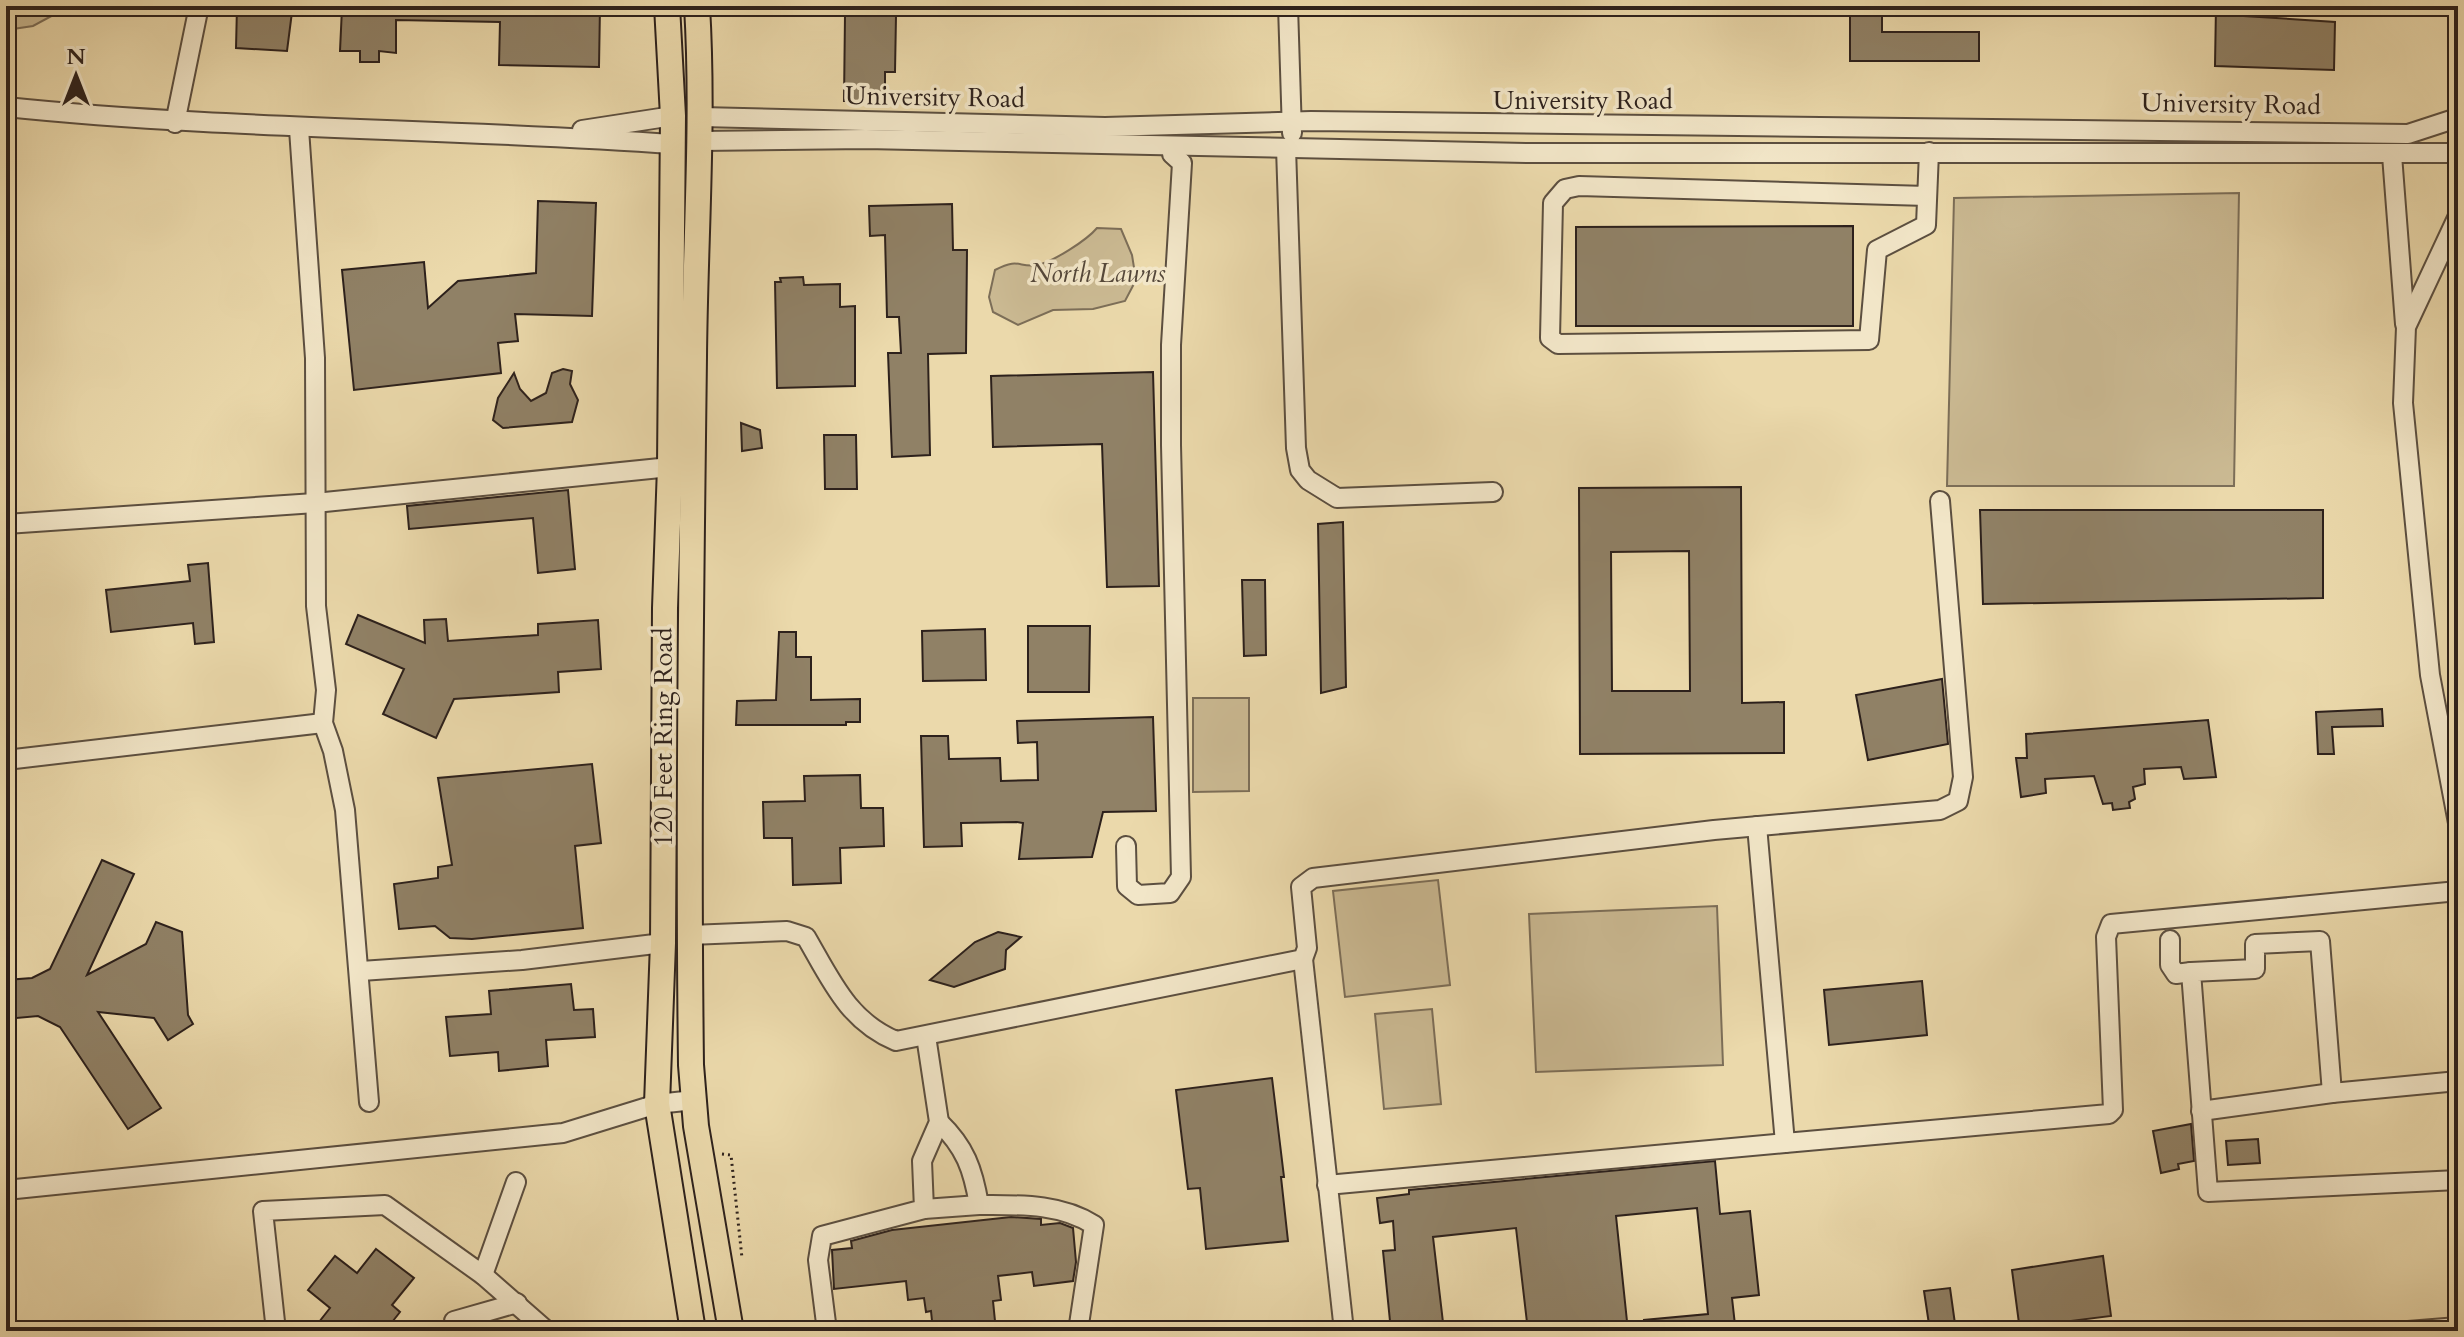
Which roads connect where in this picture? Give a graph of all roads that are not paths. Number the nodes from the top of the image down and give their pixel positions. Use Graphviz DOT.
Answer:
graph roads {
  1 [pos="199,6"];
  2 [pos="667,6"];
  3 [pos="697,6"];
  4 [pos="1288,6"];
  5 [pos="6,107"];
  6 [pos="2458,113"];
  7 [pos="673,116"];
  8 [pos="1291,122"];
  9 [pos="175,123"];
  10 [pos="299,129"];
  11 [pos="701,129"];
  12 [pos="548,135"];
  13 [pos="672,144"];
  14 [pos="1172,146"];
  15 [pos="1289,148"];
  16 [pos="1929,152"];
  17 [pos="2458,153"];
  18 [pos="2392,155"];
  19 [pos="1927,196"];
  20 [pos="2458,216"];
  21 [pos="2406,327"];
  22 [pos="670,467"];
  23 [pos="1493,492"];
  24 [pos="1940,501"];
  25 [pos="315,503"];
  26 [pos="6,524"];
  27 [pos="323,723"];
  28 [pos="6,760"];
  29 [pos="2455,798"];
  30 [pos="2458,823"];
  31 [pos="1757,826"];
  32 [pos="1126,846"];
  33 [pos="2458,891"];
  34 [pos="690,935"];
  35 [pos="2170,940"];
  36 [pos="663,943"];
  37 [pos="1303,959"];
  38 [pos="361,971"];
  39 [pos="2191,972"];
  40 [pos="926,1036"];
  41 [pos="2458,1081"];
  42 [pos="2332,1093"];
  43 [pos="694,1100"];
  44 [pos="369,1102"];
  45 [pos="657,1104"];
  46 [pos="2201,1111"];
  47 [pos="939,1122"];
  48 [pos="1785,1143"];
  49 [pos="2458,1180"];
  50 [pos="516,1182"];
  51 [pos="1327,1185"];
  52 [pos="6,1190"];
  53 [pos="979,1205"];
  54 [pos="924,1209"];
  55 [pos="483,1275"];
  56 [pos="517,1303"];
  57 [pos="2458,1327"];
  58 [pos="276,1331"];
  59 [pos="455,1331"];
  60 [pos="547,1331"];
  61 [pos="693,1331"];
  62 [pos="731,1331"];
  63 [pos="827,1331"];
  64 [pos="1078,1331"];
  65 [pos="1344,1331"];
  66 [pos="2408,1331"];
  1 -- 9 [label="street"];
  2 -- 7 [label="main road"];
  3 -- 11 [label="main road, 120 Feet Ring Road"];
  4 -- 8 [label="street"];
  5 -- 9 [label="street"];
  6 -- 8 [label="street, University Road"];
  7 -- 11 [label="main road"];
  7 -- 12 [label="street"];
  7 -- 13 [label="main road, 120 Feet Ring Road"];
  8 -- 11 [label="street, University Road"];
  8 -- 15 [label="street"];
  9 -- 10 [label="street"];
  10 -- 12 [label="street"];
  10 -- 25 [label="street"];
  11 -- 13 [label="main road"];
  11 -- 14 [label="street, University Road"];
  11 -- 34 [label="main road, 120 Feet Ring Road"];
  12 -- 13 [label="street"];
  13 -- 22 [label="main road, 120 Feet Ring Road"];
  14 -- 15 [label="street, University Road"];
  14 -- 32 [label="street"];
  15 -- 16 [label="street, University Road"];
  15 -- 23 [label="street"];
  16 -- 18 [label="street, University Road"];
  16 -- 19 [label="street"];
  17 -- 18 [label="street, University Road"];
  18 -- 21 [label="street"];
  19 -- 19 [label="street"];
  20 -- 21 [label="street"];
  21 -- 29 [label="street"];
  22 -- 25 [label="street"];
  22 -- 36 [label="main road, 120 Feet Ring Road"];
  24 -- 31 [label="street"];
  25 -- 26 [label="street"];
  25 -- 27 [label="street"];
  27 -- 28 [label="street"];
  27 -- 38 [label="street"];
  29 -- 30 [label="street"];
  31 -- 37 [label="street"];
  31 -- 48 [label="street"];
  33 -- 48 [label="street"];
  34 -- 40 [label="street"];
  34 -- 43 [label="main road, 120 Feet Ring Road"];
  35 -- 39 [label="street"];
  36 -- 38 [label="street"];
  36 -- 45 [label="main road, 120 Feet Ring Road"];
  37 -- 40 [label="street"];
  37 -- 51 [label="street"];
  38 -- 44 [label="street"];
  39 -- 42 [label="street"];
  39 -- 46 [label="street"];
  40 -- 47 [label="street"];
  41 -- 42 [label="street"];
  42 -- 46 [label="street"];
  43 -- 45 [label="street"];
  43 -- 62 [label="main road, 120 Feet Ring Road"];
  45 -- 52 [label="street"];
  45 -- 61 [label="main road, 120 Feet Ring Road"];
  46 -- 49 [label="street"];
  47 -- 53 [label="street"];
  47 -- 54 [label="street"];
  48 -- 51 [label="street"];
  50 -- 55 [label="street"];
  51 -- 65 [label="street"];
  53 -- 54 [label="street"];
  53 -- 64 [label="street"];
  54 -- 63 [label="street"];
  55 -- 56 [label="street"];
  55 -- 58 [label="street"];
  56 -- 59 [label="street"];
  56 -- 60 [label="street"];
  57 -- 66 [label="street"];
}
